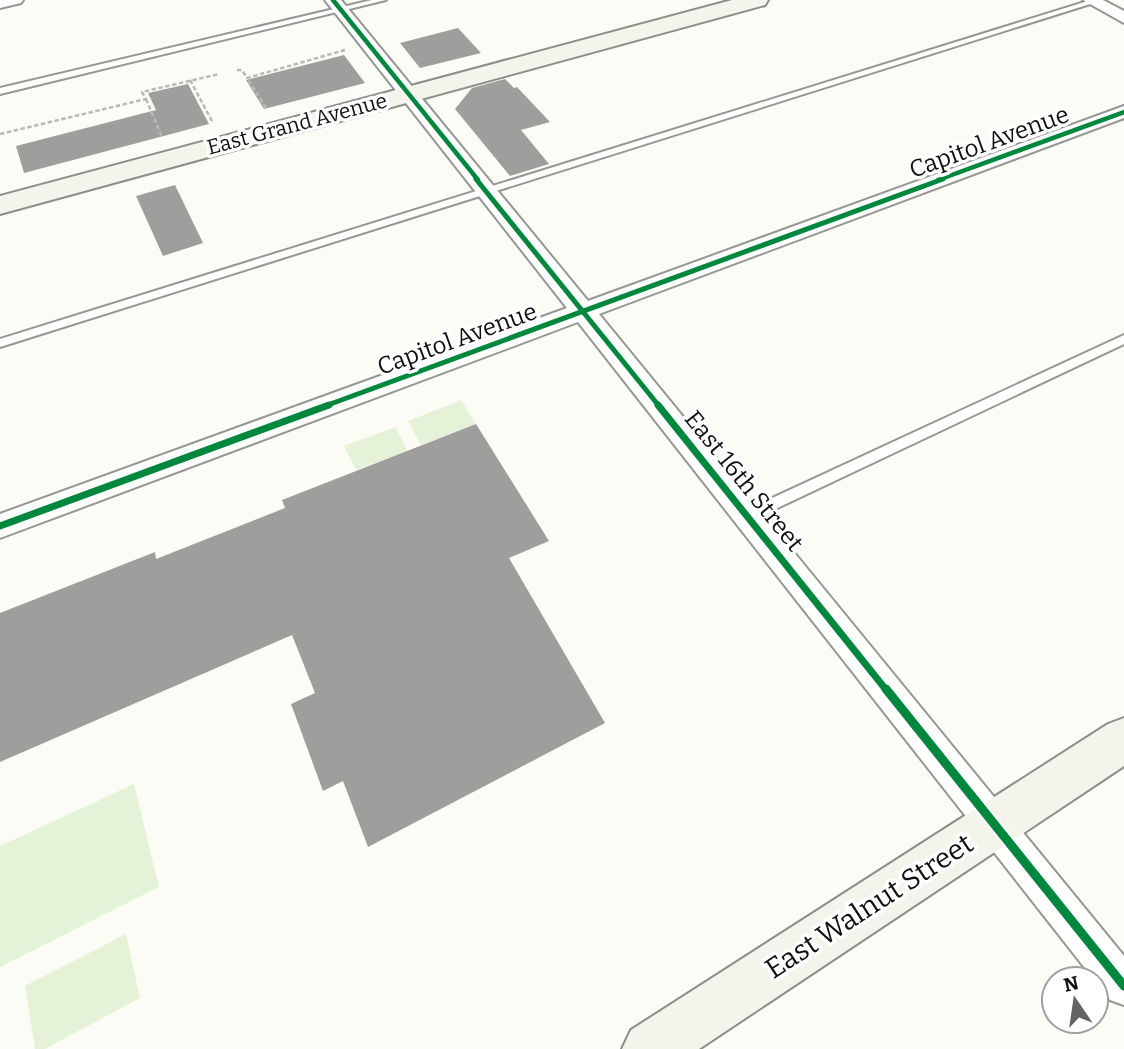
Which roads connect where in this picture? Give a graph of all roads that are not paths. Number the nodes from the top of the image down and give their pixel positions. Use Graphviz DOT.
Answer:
graph roads {
  1 [pos="15,0"];
  2 [pos="382,0"];
  3 [pos="757,0"];
  4 [pos="1094,1"];
  5 [pos="0,3"];
  6 [pos="337,5"];
  7 [pos="1124,18"];
  8 [pos="0,91"];
  9 [pos="408,94"];
  10 [pos="1124,112"];
  11 [pos="486,192"];
  12 [pos="0,205"];
  13 [pos="584,313"];
  14 [pos="1124,339"];
  15 [pos="0,343"];
  16 [pos="747,516"];
  17 [pos="0,526"];
  18 [pos="1124,740"];
  19 [pos="995,823"];
  20 [pos="1124,986"];
  21 [pos="650,1049"];
  1 -- 5 [label="street"];
  2 -- 6 [label="lane"];
  3 -- 9 [label="main road, East Grand Avenue"];
  4 -- 7 [label="street"];
  4 -- 11 [label="lane"];
  6 -- 8 [label="lane"];
  6 -- 9 [label="street, East 16th Street"];
  9 -- 11 [label="street, East 16th Street"];
  9 -- 12 [label="main road, East Grand Avenue"];
  10 -- 13 [label="street, Capitol Avenue"];
  11 -- 13 [label="street, East 16th Street"];
  11 -- 15 [label="lane"];
  13 -- 16 [label="street, East 16th Street"];
  13 -- 17 [label="street, Capitol Avenue"];
  14 -- 16 [label="lane"];
  16 -- 19 [label="street, East 16th Street"];
  18 -- 19 [label="main road, East Walnut Street"];
  19 -- 20 [label="street, East 16th Street"];
  19 -- 21 [label="main road, East Walnut Street"];
}
